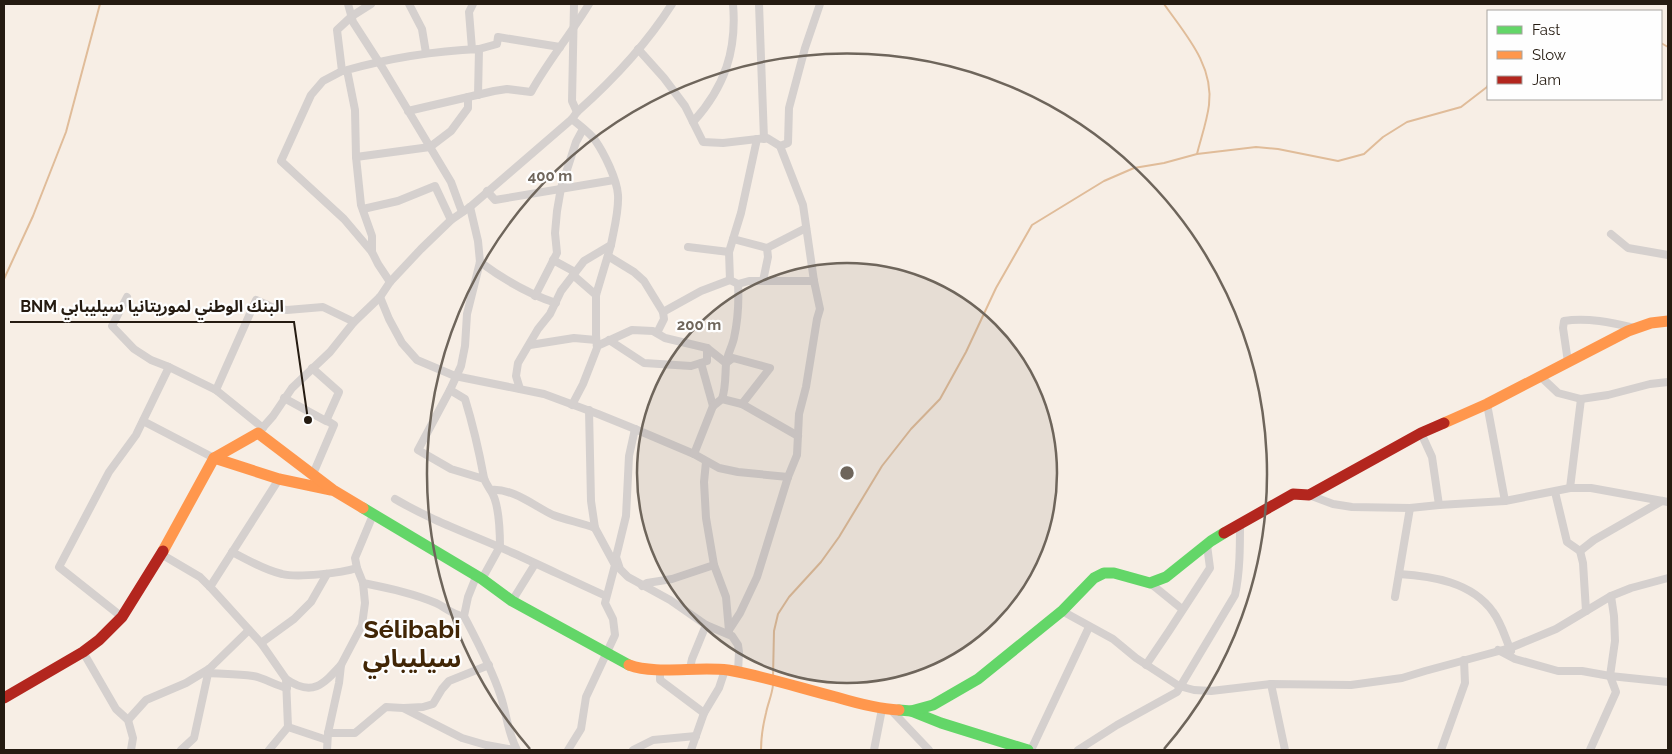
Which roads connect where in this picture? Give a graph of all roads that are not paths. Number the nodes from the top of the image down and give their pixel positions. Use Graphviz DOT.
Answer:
graph roads {
  1 [pos="348,4"];
  2 [pos="371,4"];
  3 [pos="409,4"];
  4 [pos="473,4"];
  5 [pos="574,4"];
  6 [pos="589,4"];
  7 [pos="672,4"];
  8 [pos="734,4"];
  9 [pos="759,4"];
  10 [pos="820,4"];
  11 [pos="352,16"];
  12 [pos="574,29"];
  13 [pos="560,47"];
  14 [pos="475,49"];
  15 [pos="638,49"];
  16 [pos="426,53"];
  17 [pos="379,62"];
  18 [pos="345,71"];
  19 [pos="478,95"];
  20 [pos="468,97"];
  21 [pos="408,111"];
  22 [pos="575,115"];
  23 [pos="693,122"];
  24 [pos="583,129"];
  25 [pos="760,139"];
  26 [pos="780,146"];
  27 [pos="430,147"];
  28 [pos="356,158"];
  29 [pos="614,180"];
  30 [pos="562,188"];
  31 [pos="486,192"];
  32 [pos="470,207"];
  33 [pos="363,209"];
  34 [pos="462,212"];
  35 [pos="451,220"];
  36 [pos="806,228"];
  37 [pos="1611,234"];
  38 [pos="732,240"];
  39 [pos="611,245"];
  40 [pos="688,247"];
  41 [pos="767,248"];
  42 [pos="372,252"];
  43 [pos="729,252"];
  44 [pos="1668,255"];
  45 [pos="608,256"];
  46 [pos="553,260"];
  47 [pos="480,262"];
  48 [pos="574,273"];
  49 [pos="730,280"];
  50 [pos="763,281"];
  51 [pos="390,282"];
  52 [pos="814,282"];
  53 [pos="738,284"];
  54 [pos="596,295"];
  55 [pos="535,296"];
  56 [pos="127,297"];
  57 [pos="380,297"];
  58 [pos="556,303"];
  59 [pos="663,312"];
  60 [pos="1668,321"];
  61 [pos="354,322"];
  62 [pos="1635,328"];
  63 [pos="657,334"];
  64 [pos="610,340"];
  65 [pos="597,343"];
  66 [pos="530,345"];
  67 [pos="707,348"];
  68 [pos="1568,362"];
  69 [pos="701,363"];
  70 [pos="726,363"];
  71 [pos="169,367"];
  72 [pos="312,368"];
  73 [pos="455,376"];
  74 [pos="1540,376"];
  75 [pos="1668,382"];
  76 [pos="520,389"];
  77 [pos="216,390"];
  78 [pos="450,390"];
  79 [pos="284,398"];
  80 [pos="722,399"];
  81 [pos="1581,399"];
  82 [pos="742,404"];
  83 [pos="1487,404"];
  84 [pos="572,405"];
  85 [pos="713,406"];
  86 [pos="589,410"];
  87 [pos="326,420"];
  88 [pos="143,421"];
  89 [pos="635,429"];
  90 [pos="260,430"];
  91 [pos="1421,433"];
  92 [pos="798,436"];
  93 [pos="694,454"];
  94 [pos="214,458"];
  95 [pos="706,462"];
  96 [pos="313,474"];
  97 [pos="788,476"];
  98 [pos="279,479"];
  99 [pos="484,479"];
  100 [pos="1570,488"];
  101 [pos="333,490"];
  102 [pos="491,490"];
  103 [pos="1555,492"];
  104 [pos="1309,495"];
  105 [pos="395,499"];
  106 [pos="1505,501"];
  107 [pos="1665,501"];
  108 [pos="1439,505"];
  109 [pos="1410,508"];
  110 [pos="374,515"];
  111 [pos="1240,524"];
  112 [pos="595,528"];
  113 [pos="1207,545"];
  114 [pos="500,548"];
  115 [pos="1580,551"];
  116 [pos="232,552"];
  117 [pos="161,554"];
  118 [pos="614,556"];
  119 [pos="535,564"];
  120 [pos="714,565"];
  121 [pos="357,568"];
  122 [pos="327,574"];
  123 [pos="1399,574"];
  124 [pos="613,576"];
  125 [pos="628,577"];
  126 [pos="479,578"];
  127 [pos="1668,578"];
  128 [pos="363,583"];
  129 [pos="1150,583"];
  130 [pos="642,586"];
  131 [pos="210,587"];
  132 [pos="606,596"];
  133 [pos="1611,596"];
  134 [pos="1395,597"];
  135 [pos="512,601"];
  136 [pos="1182,610"];
  137 [pos="1062,611"];
  138 [pos="1586,611"];
  139 [pos="464,616"];
  140 [pos="122,617"];
  141 [pos="706,625"];
  142 [pos="1089,627"];
  143 [pos="249,630"];
  144 [pos="728,632"];
  145 [pos="261,643"];
  146 [pos="1510,648"];
  147 [pos="1498,650"];
  148 [pos="83,652"];
  149 [pos="605,653"];
  150 [pos="1515,659"];
  151 [pos="1464,660"];
  152 [pos="342,665"];
  153 [pos="489,665"];
  154 [pos="1146,665"];
  155 [pos="690,668"];
  156 [pos="660,669"];
  157 [pos="725,670"];
  158 [pos="209,671"];
  159 [pos="738,672"];
  160 [pos="1610,676"];
  161 [pos="1668,682"];
  162 [pos="286,683"];
  163 [pos="1271,684"];
  164 [pos="1180,686"];
  165 [pos="4,698"];
  166 [pos="403,708"];
  167 [pos="886,710"];
  168 [pos="911,712"];
  169 [pos="704,713"];
  170 [pos="128,720"];
  171 [pos="288,727"];
  172 [pos="327,736"];
  173 [pos="696,736"];
  174 [pos="131,750"];
  175 [pos="181,750"];
  176 [pos="269,750"];
  177 [pos="327,750"];
  178 [pos="516,750"];
  179 [pos="568,750"];
  180 [pos="632,750"];
  181 [pos="691,750"];
  182 [pos="874,750"];
  183 [pos="930,750"];
  184 [pos="1030,750"];
  185 [pos="1078,750"];
  186 [pos="1285,750"];
  187 [pos="1441,750"];
  188 [pos="1590,750"];
  1 -- 11 [label="street"];
  2 -- 11 [label="street"];
  3 -- 16 [label="street"];
  4 -- 14 [label="street"];
  5 -- 12 [label="street"];
  6 -- 12 [label="street"];
  7 -- 15 [label="street"];
  8 -- 23 [label="street"];
  9 -- 25 [label="street"];
  10 -- 26 [label="street"];
  11 -- 17 [label="street"];
  11 -- 18 [label="street"];
  12 -- 13 [label="street"];
  12 -- 22 [label="street"];
  13 -- 14 [label="street"];
  13 -- 19 [label="street"];
  14 -- 16 [label="street"];
  14 -- 19 [label="street"];
  15 -- 22 [label="street"];
  15 -- 23 [label="street"];
  16 -- 17 [label="street"];
  17 -- 18 [label="street"];
  17 -- 21 [label="street"];
  18 -- 28 [label="street"];
  18 -- 42 [label="street"];
  19 -- 20 [label="street"];
  20 -- 21 [label="street"];
  20 -- 27 [label="street"];
  21 -- 27 [label="street"];
  22 -- 24 [label="street"];
  22 -- 31 [label="street"];
  23 -- 25 [label="street"];
  24 -- 29 [label="street"];
  24 -- 30 [label="street"];
  25 -- 26 [label="street"];
  25 -- 38 [label="street"];
  26 -- 36 [label="street"];
  27 -- 28 [label="street"];
  27 -- 34 [label="street"];
  28 -- 33 [label="street"];
  29 -- 30 [label="street"];
  29 -- 39 [label="street"];
  30 -- 31 [label="street"];
  30 -- 46 [label="street"];
  31 -- 32 [label="street"];
  32 -- 34 [label="street"];
  32 -- 47 [label="street"];
  33 -- 35 [label="street"];
  33 -- 42 [label="street"];
  34 -- 35 [label="street"];
  35 -- 51 [label="street"];
  36 -- 41 [label="street"];
  36 -- 52 [label="street"];
  37 -- 44 [label="street"];
  38 -- 41 [label="street"];
  38 -- 43 [label="street"];
  39 -- 45 [label="street"];
  39 -- 48 [label="street"];
  40 -- 43 [label="street"];
  41 -- 50 [label="street"];
  42 -- 51 [label="street"];
  43 -- 49 [label="street"];
  45 -- 54 [label="street"];
  45 -- 59 [label="street"];
  46 -- 48 [label="street"];
  46 -- 55 [label="street"];
  47 -- 55 [label="street"];
  47 -- 73 [label="street"];
  48 -- 54 [label="street"];
  48 -- 58 [label="street"];
  49 -- 53 [label="street"];
  49 -- 59 [label="street"];
  50 -- 52 [label="street"];
  50 -- 53 [label="street"];
  51 -- 57 [label="street"];
  52 -- 92 [label="street"];
  53 -- 70 [label="street"];
  54 -- 65 [label="street"];
  55 -- 58 [label="street"];
  56 -- 71 [label="street"];
  57 -- 61 [label="street"];
  57 -- 73 [label="street"];
  58 -- 66 [label="street"];
  59 -- 63 [label="street"];
  60 -- 62 [label="street"];
  61 -- 72 [label="street"];
  61 -- 77 [label="street"];
  62 -- 68 [label="street"];
  62 -- 68 [label="street"];
  63 -- 64 [label="street"];
  63 -- 67 [label="street"];
  64 -- 65 [label="street"];
  64 -- 69 [label="street"];
  65 -- 66 [label="street"];
  65 -- 84 [label="street"];
  66 -- 76 [label="street"];
  67 -- 69 [label="street"];
  67 -- 70 [label="street"];
  68 -- 74 [label="street"];
  69 -- 85 [label="street"];
  70 -- 80 [label="street"];
  70 -- 82 [label="street"];
  71 -- 77 [label="street"];
  71 -- 88 [label="street"];
  72 -- 79 [label="street"];
  72 -- 87 [label="street"];
  73 -- 76 [label="street"];
  73 -- 78 [label="street"];
  74 -- 81 [label="street"];
  74 -- 83 [label="street"];
  75 -- 81 [label="street"];
  76 -- 84 [label="street"];
  77 -- 90 [label="street"];
  78 -- 99 [label="street"];
  78 -- 99 [label="street"];
  79 -- 87 [label="street"];
  79 -- 90 [label="street"];
  80 -- 82 [label="street"];
  80 -- 85 [label="street"];
  81 -- 100 [label="street"];
  82 -- 92 [label="street"];
  83 -- 91 [label="street"];
  83 -- 106 [label="street"];
  84 -- 86 [label="street"];
  85 -- 93 [label="street"];
  86 -- 89 [label="street"];
  86 -- 112 [label="street"];
  87 -- 96 [label="street"];
  88 -- 94 [label="street"];
  88 -- 140 [label="street"];
  89 -- 93 [label="street"];
  89 -- 118 [label="street"];
  90 -- 94 [label="street"];
  90 -- 96 [label="street"];
  91 -- 104 [label="street"];
  91 -- 108 [label="street"];
  92 -- 97 [label="street"];
  93 -- 95 [label="street"];
  94 -- 98 [label="street"];
  94 -- 117 [label="street"];
  95 -- 97 [label="street"];
  95 -- 120 [label="street"];
  96 -- 101 [label="street"];
  97 -- 144 [label="street"];
  98 -- 101 [label="street"];
  98 -- 116 [label="street"];
  99 -- 102 [label="street"];
  100 -- 103 [label="street"];
  100 -- 107 [label="street"];
  101 -- 110 [label="street"];
  102 -- 112 [label="street"];
  102 -- 114 [label="street"];
  103 -- 106 [label="street"];
  103 -- 115 [label="street"];
  104 -- 109 [label="street"];
  104 -- 111 [label="street"];
  105 -- 114 [label="street"];
  106 -- 108 [label="street"];
  107 -- 115 [label="street"];
  108 -- 109 [label="street"];
  109 -- 123 [label="street"];
  110 -- 121 [label="street"];
  110 -- 126 [label="street"];
  111 -- 113 [label="street"];
  111 -- 164 [label="street"];
  112 -- 118 [label="street"];
  113 -- 129 [label="street"];
  113 -- 136 [label="street"];
  114 -- 119 [label="street"];
  114 -- 126 [label="street"];
  115 -- 138 [label="street"];
  116 -- 122 [label="street"];
  116 -- 131 [label="street"];
  117 -- 131 [label="street"];
  117 -- 140 [label="street"];
  118 -- 124 [label="street"];
  118 -- 125 [label="street"];
  119 -- 132 [label="street"];
  119 -- 135 [label="street"];
  120 -- 130 [label="street"];
  120 -- 144 [label="street"];
  121 -- 122 [label="street"];
  121 -- 128 [label="street"];
  122 -- 145 [label="street"];
  123 -- 134 [label="street"];
  123 -- 146 [label="street"];
  124 -- 125 [label="street"];
  124 -- 132 [label="street"];
  125 -- 130 [label="street"];
  126 -- 135 [label="street"];
  126 -- 139 [label="street"];
  127 -- 133 [label="street"];
  128 -- 139 [label="street"];
  128 -- 152 [label="street"];
  129 -- 136 [label="street"];
  129 -- 137 [label="street"];
  130 -- 141 [label="street"];
  131 -- 143 [label="street"];
  132 -- 149 [label="street"];
  133 -- 138 [label="street"];
  133 -- 160 [label="street"];
  135 -- 149 [label="street"];
  136 -- 154 [label="street"];
  137 -- 142 [label="street"];
  137 -- 168 [label="street"];
  138 -- 146 [label="street"];
  139 -- 153 [label="street"];
  140 -- 148 [label="street"];
  141 -- 144 [label="street"];
  141 -- 155 [label="street"];
  142 -- 154 [label="street"];
  142 -- 184 [label="street"];
  143 -- 145 [label="street"];
  143 -- 158 [label="street"];
  144 -- 159 [label="street"];
  145 -- 162 [label="street"];
  146 -- 147 [label="street"];
  146 -- 150 [label="street"];
  147 -- 150 [label="street"];
  147 -- 151 [label="street"];
  148 -- 165 [label="street"];
  148 -- 170 [label="street"];
  149 -- 156 [label="street"];
  149 -- 179 [label="street"];
  150 -- 160 [label="street"];
  151 -- 163 [label="street"];
  151 -- 187 [label="street"];
  152 -- 162 [label="street"];
  152 -- 172 [label="street"];
  153 -- 166 [label="street"];
  153 -- 178 [label="street"];
  154 -- 164 [label="street"];
  155 -- 156 [label="street"];
  155 -- 157 [label="street"];
  156 -- 169 [label="street"];
  157 -- 159 [label="street"];
  157 -- 169 [label="street"];
  158 -- 162 [label="street"];
  158 -- 170 [label="street"];
  158 -- 175 [label="street"];
  159 -- 167 [label="street"];
  160 -- 161 [label="street"];
  160 -- 188 [label="street"];
  162 -- 171 [label="street"];
  163 -- 164 [label="street"];
  163 -- 186 [label="street"];
  164 -- 185 [label="street"];
  166 -- 172 [label="street"];
  166 -- 178 [label="street"];
  167 -- 168 [label="street"];
  167 -- 182 [label="street"];
  167 -- 183 [label="street"];
  168 -- 184 [label="street"];
  169 -- 173 [label="street"];
  170 -- 174 [label="street"];
  171 -- 172 [label="street"];
  171 -- 176 [label="street"];
  172 -- 177 [label="street"];
  173 -- 180 [label="street"];
  173 -- 181 [label="street"];
}
